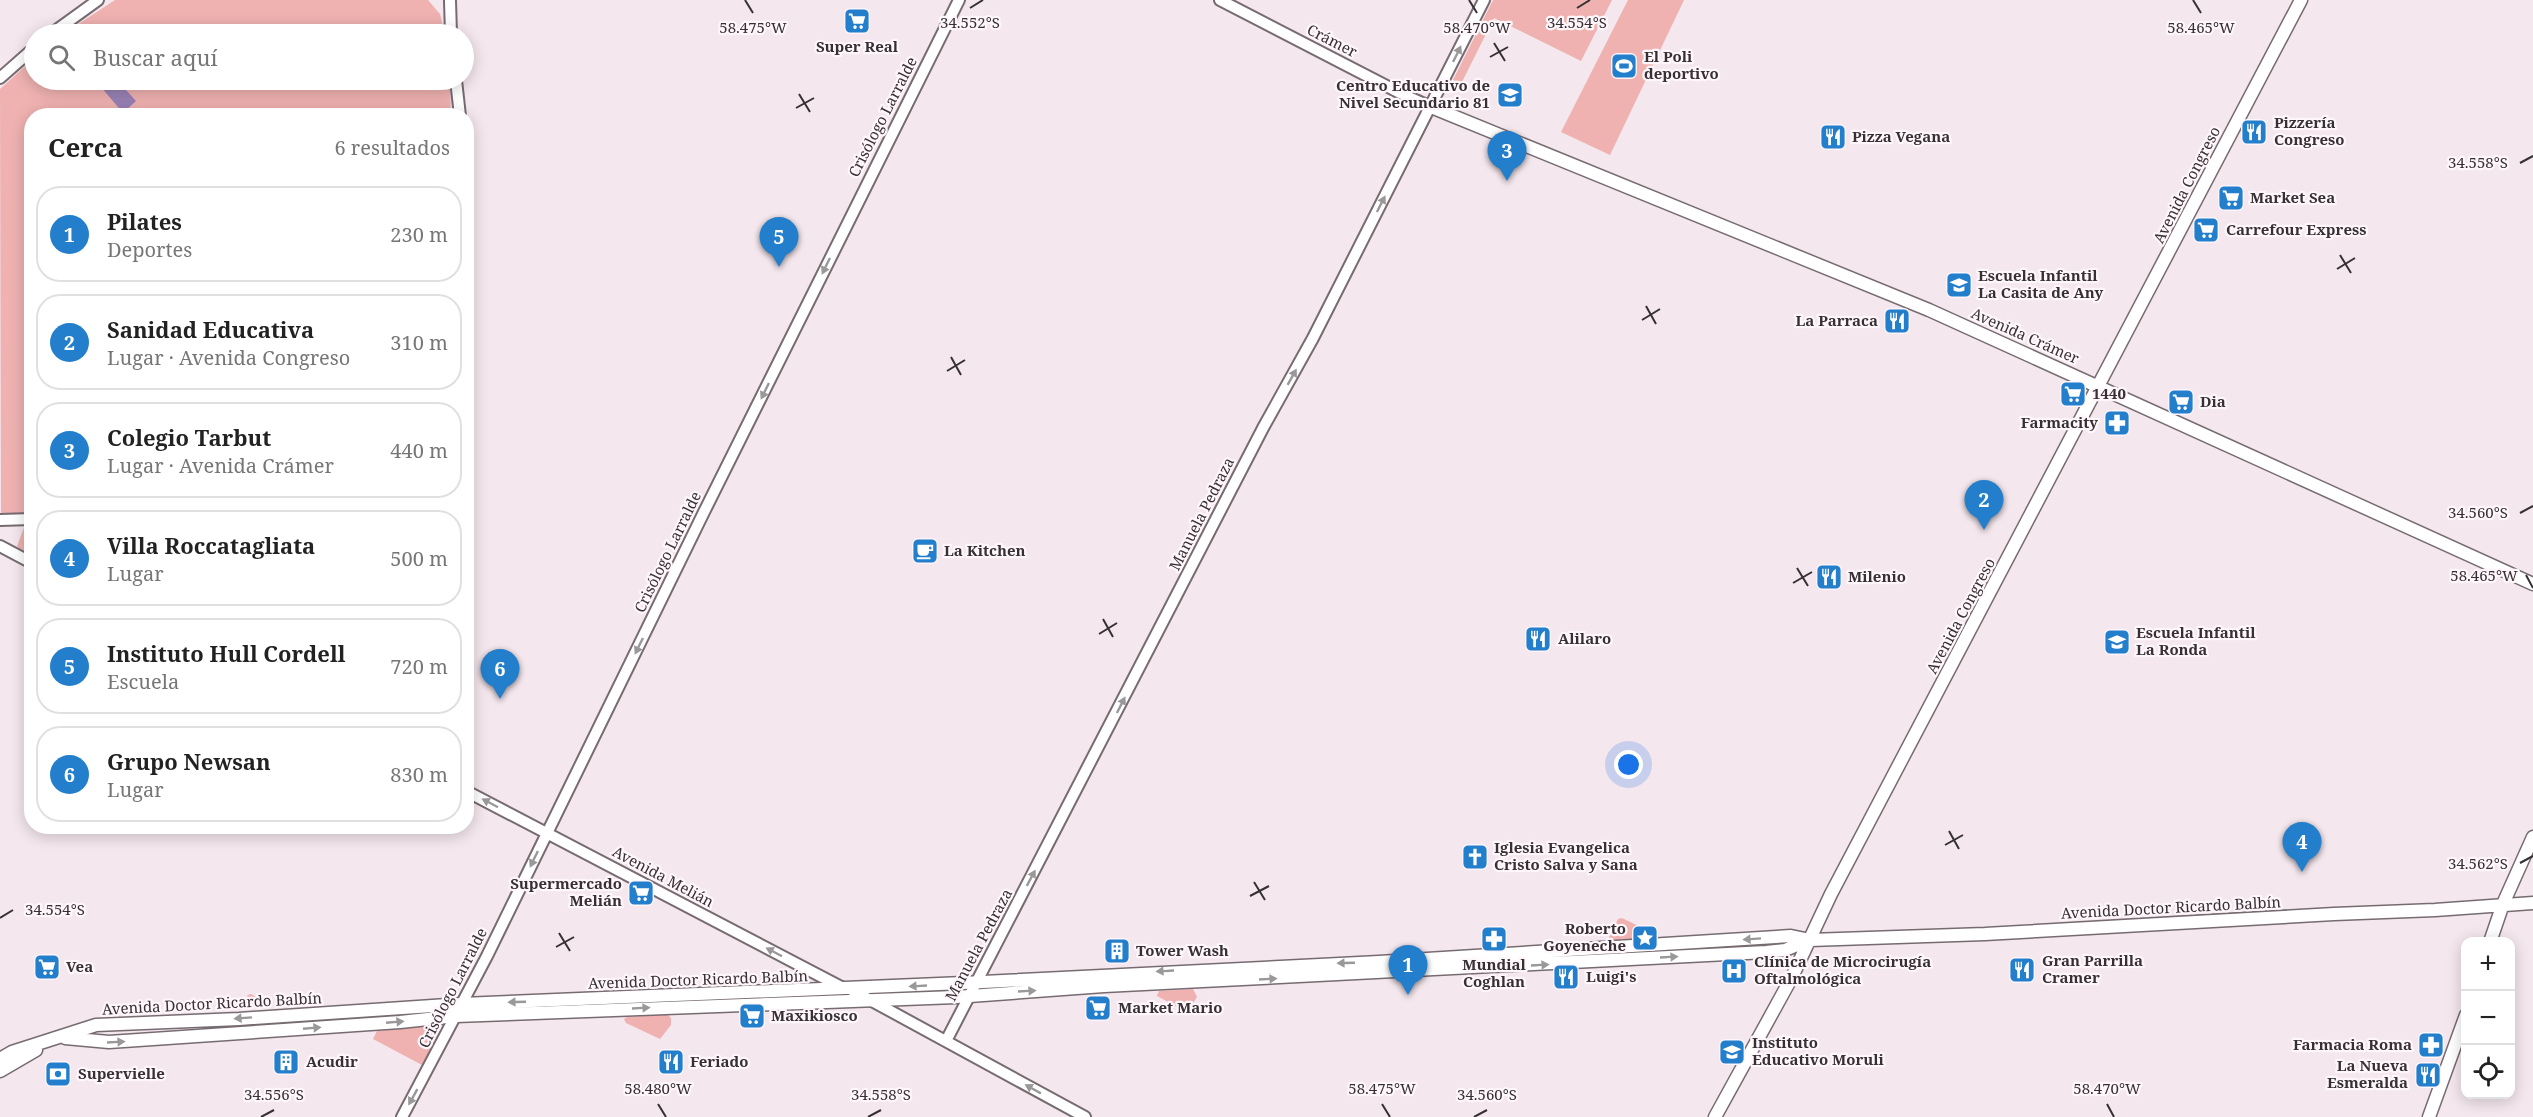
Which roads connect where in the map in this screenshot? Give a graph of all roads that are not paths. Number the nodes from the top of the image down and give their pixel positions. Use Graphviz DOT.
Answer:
graph roads {
  1 [pos="98,0"];
  2 [pos="450,0"];
  3 [pos="958,0"];
  4 [pos="1220,0"];
  5 [pos="1484,0"];
  6 [pos="2301,0"];
  7 [pos="65,24"];
  8 [pos="451,24"];
  9 [pos="24,57"];
  10 [pos="0,78"];
  11 [pos="457,90"];
  12 [pos="1431,107"];
  13 [pos="459,108"];
  14 [pos="2099,385"];
  15 [pos="0,520"];
  16 [pos="24,520"];
  17 [pos="0,533"];
  18 [pos="3,547"];
  19 [pos="24,559"];
  20 [pos="2533,584"];
  21 [pos="474,794"];
  22 [pos="546,833"];
  23 [pos="2533,837"];
  24 [pos="2533,903"];
  25 [pos="2503,904"];
  26 [pos="2492,937"];
  27 [pos="1810,940"];
  28 [pos="1785,950"];
  29 [pos="1798,964"];
  30 [pos="976,982"];
  31 [pos="848,989"];
  32 [pos="969,995"];
  33 [pos="868,1000"];
  34 [pos="462,1004"];
  35 [pos="456,1016"];
  36 [pos="2461,1029"];
  37 [pos="58,1037"];
  38 [pos="946,1041"];
  39 [pos="0,1059"];
  40 [pos="0,1071"];
  41 [pos="402,1117"];
  42 [pos="1085,1117"];
  43 [pos="1715,1117"];
  44 [pos="2429,1117"];
  1 -- 7 [label="street"];
  2 -- 8 [label="street"];
  3 -- 22 [label="street, Crisólogo Larralde, one-way"];
  4 -- 12 [label="street, Crámer"];
  12 -- 5 [label="street, Manuela Pedraza, one-way"];
  6 -- 14 [label="main road, Avenida Congreso"];
  9 -- 10 [label="street"];
  11 -- 13 [label="street"];
  12 -- 14 [label="main road, Avenida Crámer"];
  30 -- 12 [label="street, Manuela Pedraza, one-way"];
  14 -- 20 [label="main road, Avenida Crámer"];
  14 -- 27 [label="main road, Avenida Congreso"];
  15 -- 16 [label="street"];
  17 -- 18 [label="street"];
  18 -- 19 [label="street"];
  22 -- 21 [label="street, Avenida Melián, one-way"];
  31 -- 22 [label="street, Avenida Melián, one-way"];
  22 -- 34 [label="street, Crisólogo Larralde, one-way"];
  23 -- 25 [label="main road"];
  24 -- 25 [label="main road, Avenida Doctor Ricardo Balbín"];
  25 -- 26 [label="main road"];
  25 -- 27 [label="main road, Avenida Doctor Ricardo Balbín"];
  27 -- 28 [label="main road, Avenida Doctor Ricardo Balbín"];
  27 -- 29 [label="main road, Avenida Congreso"];
  27 -- 30 [label="main road, Avenida Doctor Ricardo Balbín, one-way"];
  28 -- 29 [label="main road"];
  32 -- 28 [label="main road, Avenida Doctor Ricardo Balbín, one-way"];
  29 -- 43 [label="main road, Avenida Congreso"];
  30 -- 31 [label="main road, Avenida Doctor Ricardo Balbín, one-way"];
  30 -- 32 [label="street, Manuela Pedraza"];
  31 -- 33 [label="street, Avenida Melián"];
  31 -- 34 [label="main road, Avenida Doctor Ricardo Balbín, one-way"];
  32 -- 33 [label="main road, Avenida Doctor Ricardo Balbín"];
  32 -- 38 [label="street, Manuela Pedraza"];
  35 -- 33 [label="main road, Avenida Doctor Ricardo Balbín, one-way"];
  33 -- 38 [label="street, Avenida Melián"];
  34 -- 35 [label="street, Crisólogo Larralde"];
  34 -- 37 [label="main road, Avenida Doctor Ricardo Balbín, one-way"];
  37 -- 35 [label="main road, Avenida Doctor Ricardo Balbín, one-way"];
  35 -- 41 [label="street, Crisólogo Larralde, one-way"];
  36 -- 44 [label="main road"];
  37 -- 39 [label="main road"];
  37 -- 40 [label="main road"];
  42 -- 38 [label="street, Avenida Melián, one-way"];
}
